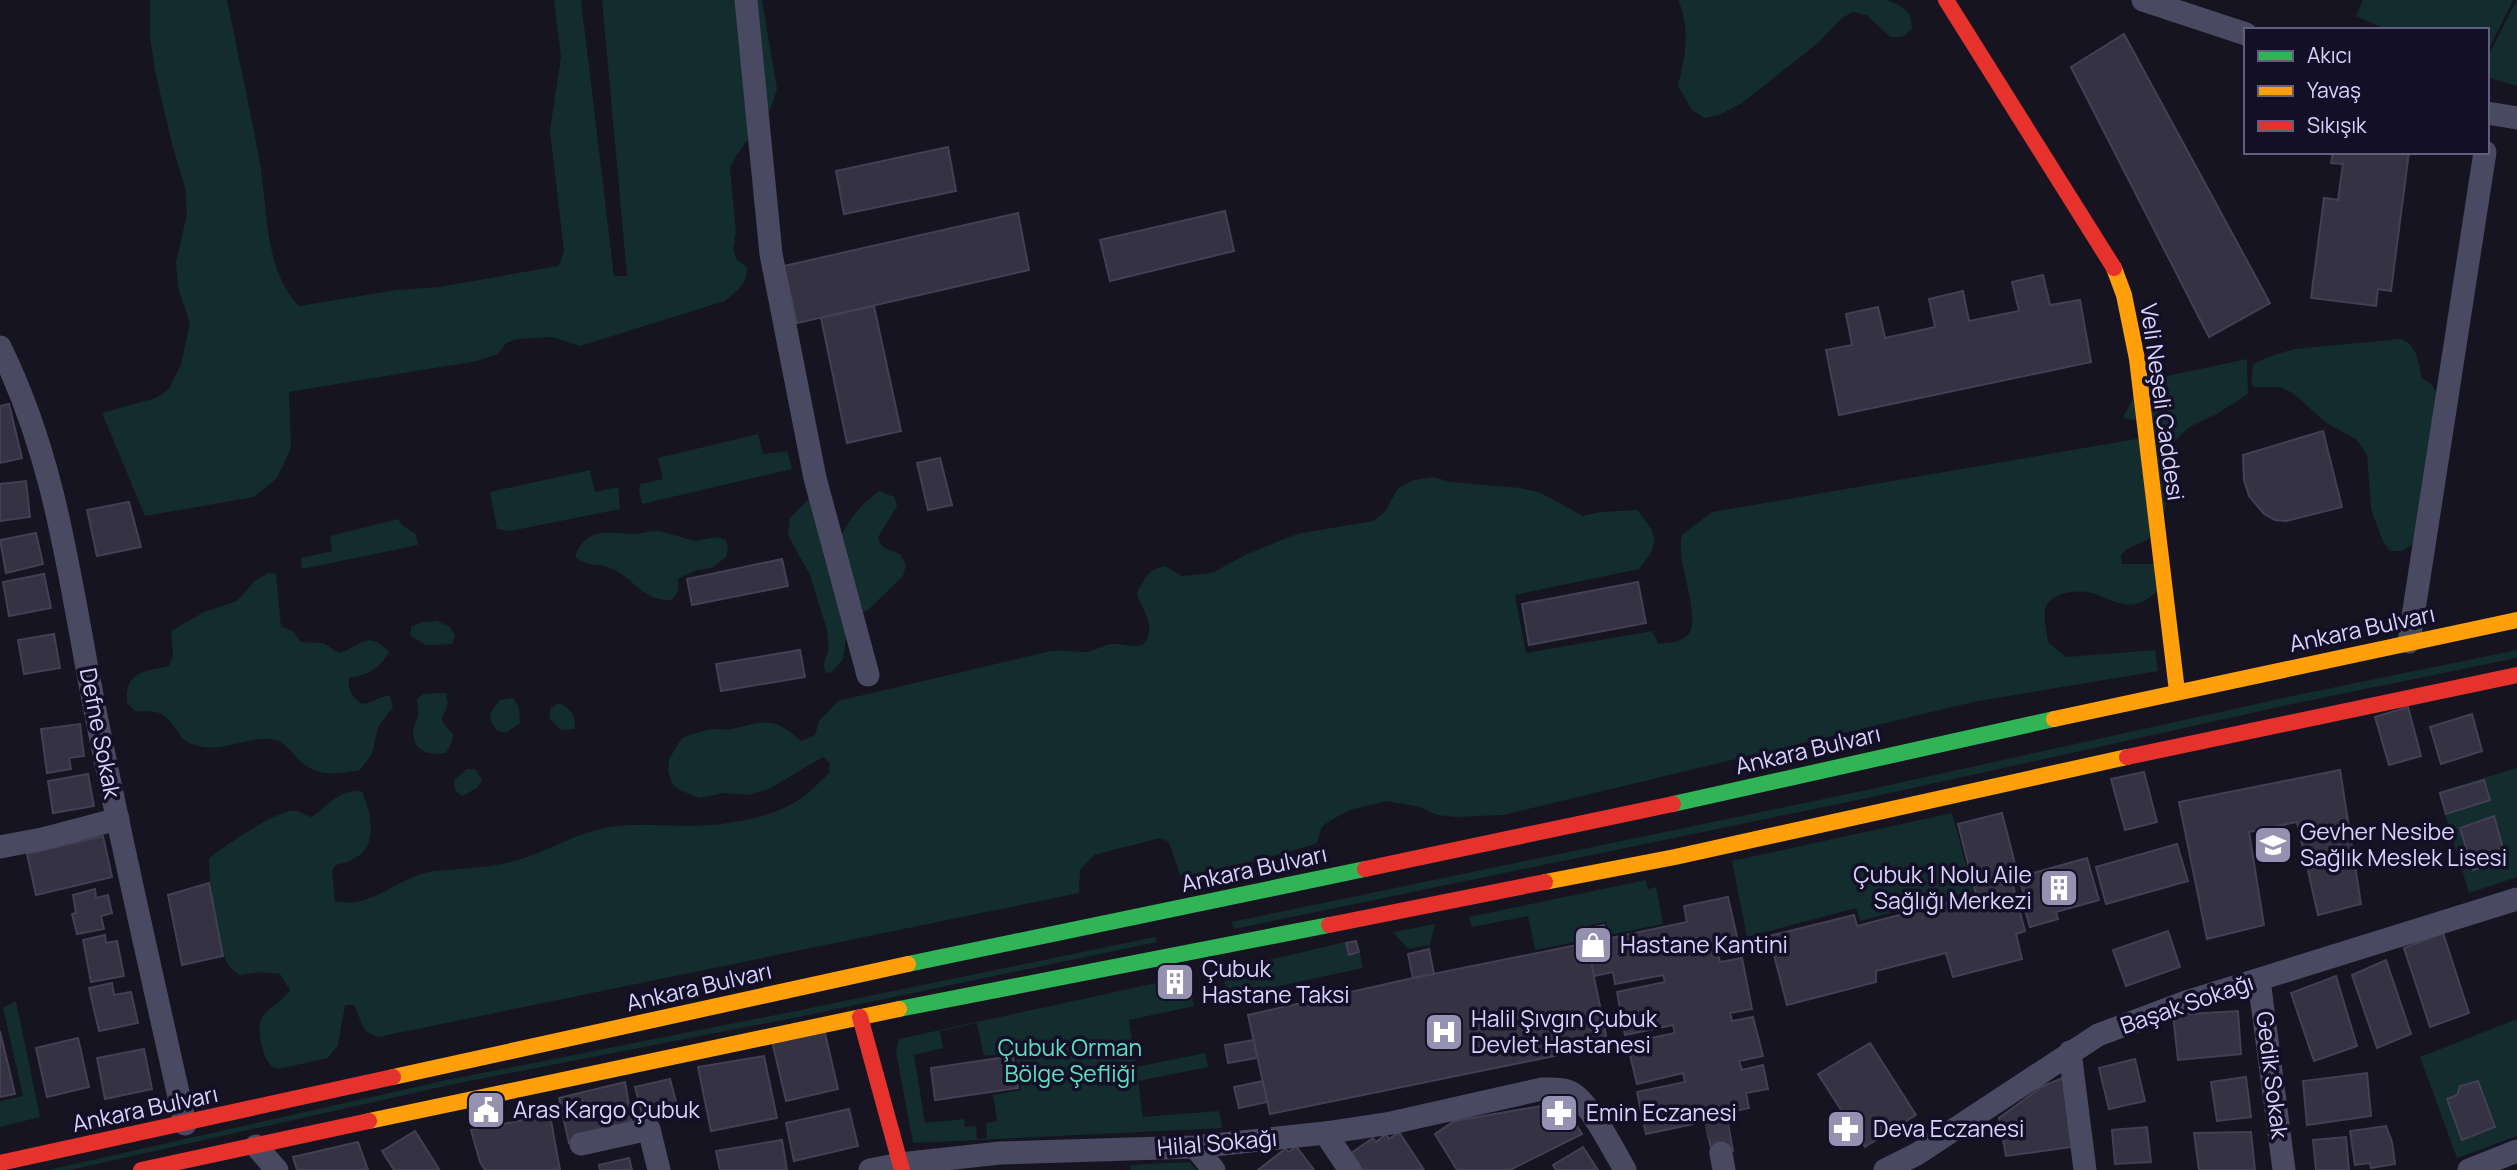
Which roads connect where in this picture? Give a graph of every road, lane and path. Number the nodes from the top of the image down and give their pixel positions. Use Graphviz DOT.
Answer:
graph roads {
  1 [pos="746,0"];
  2 [pos="1946,0"];
  3 [pos="2143,0"];
  4 [pos="2244,33"];
  5 [pos="2489,114"];
  6 [pos="2517,118"];
  7 [pos="2485,154"];
  8 [pos="0,347"];
  9 [pos="2517,620"];
  10 [pos="2409,642"];
  11 [pos="868,675"];
  12 [pos="2517,675"];
  13 [pos="2177,691"];
  14 [pos="118,819"];
  15 [pos="0,847"];
  16 [pos="2517,899"];
  17 [pos="2259,980"];
  18 [pos="860,1017"];
  19 [pos="2070,1052"];
  20 [pos="185,1124"];
  21 [pos="1325,1133"];
  22 [pos="581,1144"];
  23 [pos="256,1146"];
  24 [pos="1195,1147"];
  25 [pos="2517,1151"];
  26 [pos="1118,1160"];
  27 [pos="0,1163"];
  28 [pos="901,1167"];
  29 [pos="141,1170"];
  30 [pos="276,1170"];
  31 [pos="659,1170"];
  32 [pos="870,1170"];
  33 [pos="1214,1170"];
  34 [pos="1350,1170"];
  35 [pos="1625,1170"];
  36 [pos="1885,1170"];
  37 [pos="2085,1170"];
  38 [pos="2284,1170"];
  39 [pos="2469,1170"];
  1 -- 11 [label="street"];
  2 -- 13 [label="main road, Veli Neşeli Caddesi"];
  3 -- 4 [label="street"];
  5 -- 6 [label="street"];
  7 -- 10 [label="street"];
  8 -- 14 [label="street, Defne Sokak"];
  9 -- 10 [label="main road, Ankara Bulvarı"];
  10 -- 13 [label="main road, Ankara Bulvarı"];
  12 -- 18 [label="main road"];
  13 -- 20 [label="main road, Ankara Bulvarı"];
  14 -- 15 [label="street"];
  14 -- 20 [label="street, Defne Sokak"];
  16 -- 17 [label="street, Başak Sokağı"];
  17 -- 19 [label="street, Başak Sokağı"];
  17 -- 38 [label="street, Gedik Sokak"];
  18 -- 23 [label="main road"];
  18 -- 28 [label="main road"];
  19 -- 36 [label="street, Başak Sokağı"];
  19 -- 37 [label="street"];
  20 -- 27 [label="main road, Ankara Bulvarı"];
  21 -- 24 [label="street, Hilal Sokağı"];
  21 -- 34 [label="street"];
  21 -- 35 [label="street, Hilal Sokağı"];
  22 -- 31 [label="street"];
  23 -- 29 [label="main road"];
  23 -- 30 [label="street"];
  24 -- 26 [label="street, Hilal Sokağı"];
  24 -- 33 [label="street"];
  25 -- 39 [label="street"];
  26 -- 28 [label="street, Hilal Sokağı"];
  28 -- 32 [label="street, Hilal Sokağı"];
}
